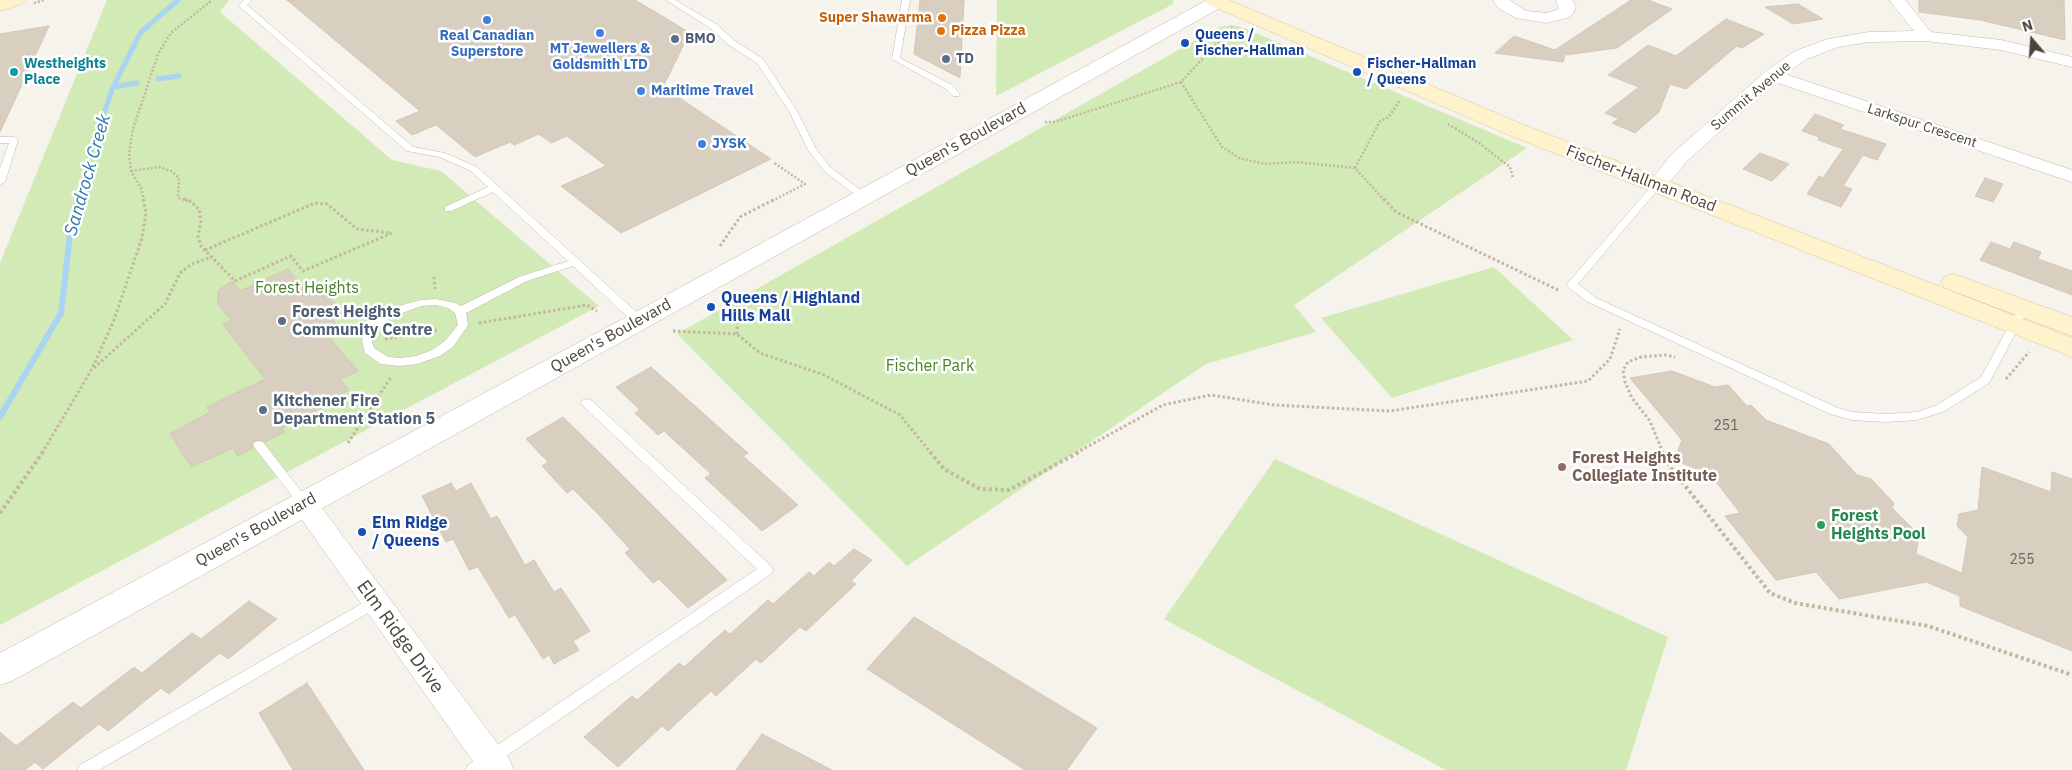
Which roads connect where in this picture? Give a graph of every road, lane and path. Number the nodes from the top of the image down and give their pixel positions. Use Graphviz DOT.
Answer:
graph roads {
  1 [pos="16,0"];
  2 [pos="212,0"];
  3 [pos="248,0"];
  4 [pos="670,0"];
  5 [pos="906,0"];
  6 [pos="1253,0"];
  7 [pos="1500,0"];
  8 [pos="1564,0"];
  9 [pos="1897,0"];
  10 [pos="1217,1"];
  11 [pos="0,5"];
  12 [pos="1231,22"];
  13 [pos="1926,36"];
  14 [pos="2072,62"];
  15 [pos="1772,75"];
  16 [pos="1181,82"];
  17 [pos="956,94"];
  18 [pos="1404,95"];
  19 [pos="1045,122"];
  20 [pos="1446,122"];
  21 [pos="0,140"];
  22 [pos="773,162"];
  23 [pos="1354,168"];
  24 [pos="131,170"];
  25 [pos="2072,176"];
  26 [pos="1513,178"];
  27 [pos="1662,178"];
  28 [pos="0,182"];
  29 [pos="494,188"];
  30 [pos="863,196"];
  31 [pos="448,209"];
  32 [pos="1439,234"];
  33 [pos="720,246"];
  34 [pos="204,250"];
  35 [pos="212,256"];
  36 [pos="575,262"];
  37 [pos="738,294"];
  38 [pos="597,311"];
  39 [pos="460,312"];
  40 [pos="2019,317"];
  41 [pos="639,321"];
  42 [pos="1622,322"];
  43 [pos="463,326"];
  44 [pos="2072,327"];
  45 [pos="672,331"];
  46 [pos="738,334"];
  47 [pos="368,342"];
  48 [pos="2072,348"];
  49 [pos="1680,358"];
  50 [pos="400,362"];
  51 [pos="92,369"];
  52 [pos="587,403"];
  53 [pos="348,443"];
  54 [pos="259,445"];
  55 [pos="304,503"];
  56 [pos="0,513"];
  57 [pos="375,602"];
  58 [pos="0,670"];
  59 [pos="2072,675"];
  60 [pos="487,766"];
  61 [pos="85,770"];
  1 -- 11 [label="main road"];
  2 -- 24 [label="path"];
  3 -- 29 [label="lane"];
  4 -- 30 [label="lane"];
  5 -- 17 [label="lane"];
  6 -- 27 [label="main road, Fischer-Hallman Road"];
  7 -- 8 [label="street"];
  9 -- 13 [label="street"];
  10 -- 27 [label="main road, Fischer-Hallman Road"];
  10 -- 30 [label="street, Queen's Boulevard"];
  12 -- 16 [label="path"];
  13 -- 14 [label="street, Summit Avenue"];
  13 -- 15 [label="street, Summit Avenue"];
  15 -- 25 [label="street, Larkspur Crescent"];
  15 -- 27 [label="street, Summit Avenue"];
  16 -- 19 [label="path"];
  16 -- 23 [label="path"];
  18 -- 23 [label="path"];
  20 -- 26 [label="path"];
  21 -- 28 [label="lane"];
  22 -- 33 [label="path"];
  23 -- 32 [label="path"];
  24 -- 34 [label="path"];
  24 -- 51 [label="path"];
  27 -- 40 [label="main road, Fischer-Hallman Road"];
  27 -- 40 [label="lane"];
  29 -- 31 [label="lane"];
  29 -- 36 [label="lane"];
  30 -- 41 [label="street, Queen's Boulevard"];
  34 -- 35 [label="path"];
  34 -- 35 [label="path"];
  35 -- 51 [label="path"];
  36 -- 39 [label="lane"];
  36 -- 41 [label="lane"];
  37 -- 46 [label="path"];
  38 -- 43 [label="path"];
  39 -- 43 [label="lane"];
  39 -- 47 [label="lane"];
  40 -- 44 [label="main road, Fischer-Hallman Road"];
  40 -- 48 [label="main road, Fischer-Hallman Road"];
  41 -- 55 [label="street, Queen's Boulevard"];
  42 -- 46 [label="path"];
  43 -- 47 [label="path"];
  43 -- 50 [label="lane"];
  45 -- 46 [label="path"];
  47 -- 50 [label="lane"];
  49 -- 59 [label="path"];
  50 -- 53 [label="path"];
  51 -- 56 [label="path"];
  52 -- 60 [label="lane"];
  54 -- 55 [label="lane"];
  55 -- 57 [label="street, Elm Ridge Drive"];
  55 -- 58 [label="street, Queen's Boulevard"];
  57 -- 60 [label="street, Elm Ridge Drive"];
  57 -- 61 [label="lane"];
}
